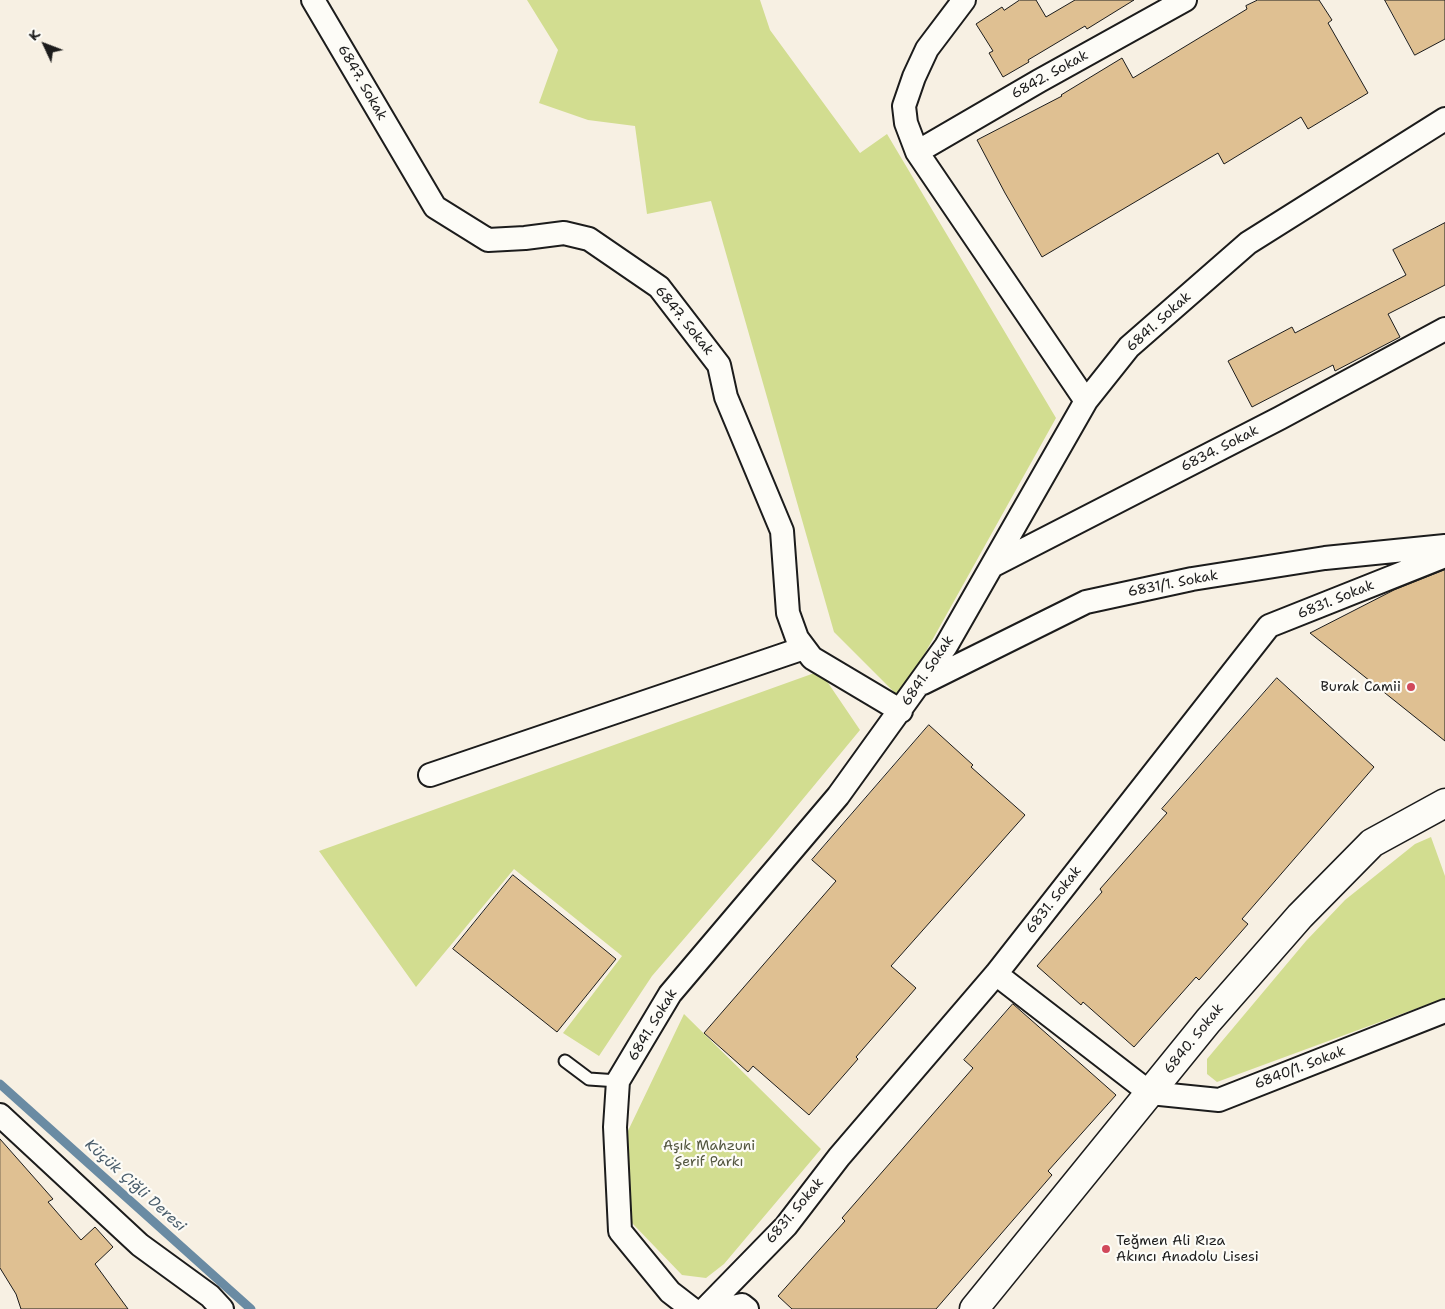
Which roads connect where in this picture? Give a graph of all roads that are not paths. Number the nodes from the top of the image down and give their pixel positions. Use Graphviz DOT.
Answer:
graph roads {
  1 [pos="313,0"];
  2 [pos="964,0"];
  3 [pos="1184,0"];
  4 [pos="1445,119"];
  5 [pos="917,152"];
  6 [pos="1445,329"];
  7 [pos="1086,401"];
  8 [pos="1445,546"];
  9 [pos="1445,556"];
  10 [pos="994,565"];
  11 [pos="804,648"];
  12 [pos="920,685"];
  13 [pos="901,711"];
  14 [pos="430,775"];
  15 [pos="1445,803"];
  16 [pos="996,974"];
  17 [pos="1445,1011"];
  18 [pos="566,1061"];
  19 [pos="618,1081"];
  20 [pos="1150,1093"];
  21 [pos="0,1116"];
  22 [pos="222,1309"];
  23 [pos="692,1309"];
  24 [pos="705,1309"];
  25 [pos="724,1309"];
  26 [pos="747,1309"];
  27 [pos="974,1309"];
  1 -- 11 [label="street, 6847. Sokak"];
  2 -- 5 [label="street"];
  3 -- 5 [label="street, 6842. Sokak"];
  4 -- 7 [label="street, 6841. Sokak"];
  5 -- 7 [label="street"];
  6 -- 10 [label="street, 6834. Sokak"];
  7 -- 10 [label="street, 6841. Sokak"];
  8 -- 12 [label="street, 6831/1. Sokak"];
  9 -- 16 [label="street, 6831. Sokak"];
  10 -- 12 [label="street, 6841. Sokak"];
  11 -- 13 [label="street, 6847. Sokak"];
  11 -- 14 [label="street"];
  12 -- 13 [label="street, 6841. Sokak"];
  13 -- 19 [label="street, 6841. Sokak"];
  15 -- 20 [label="street, 6840. Sokak"];
  16 -- 20 [label="street"];
  16 -- 24 [label="street, 6831. Sokak"];
  17 -- 20 [label="street, 6840/1. Sokak"];
  18 -- 19 [label="lane"];
  19 -- 23 [label="street, 6841. Sokak"];
  20 -- 27 [label="street, 6840. Sokak"];
  21 -- 22 [label="street"];
  25 -- 26 [label="street"];
}
